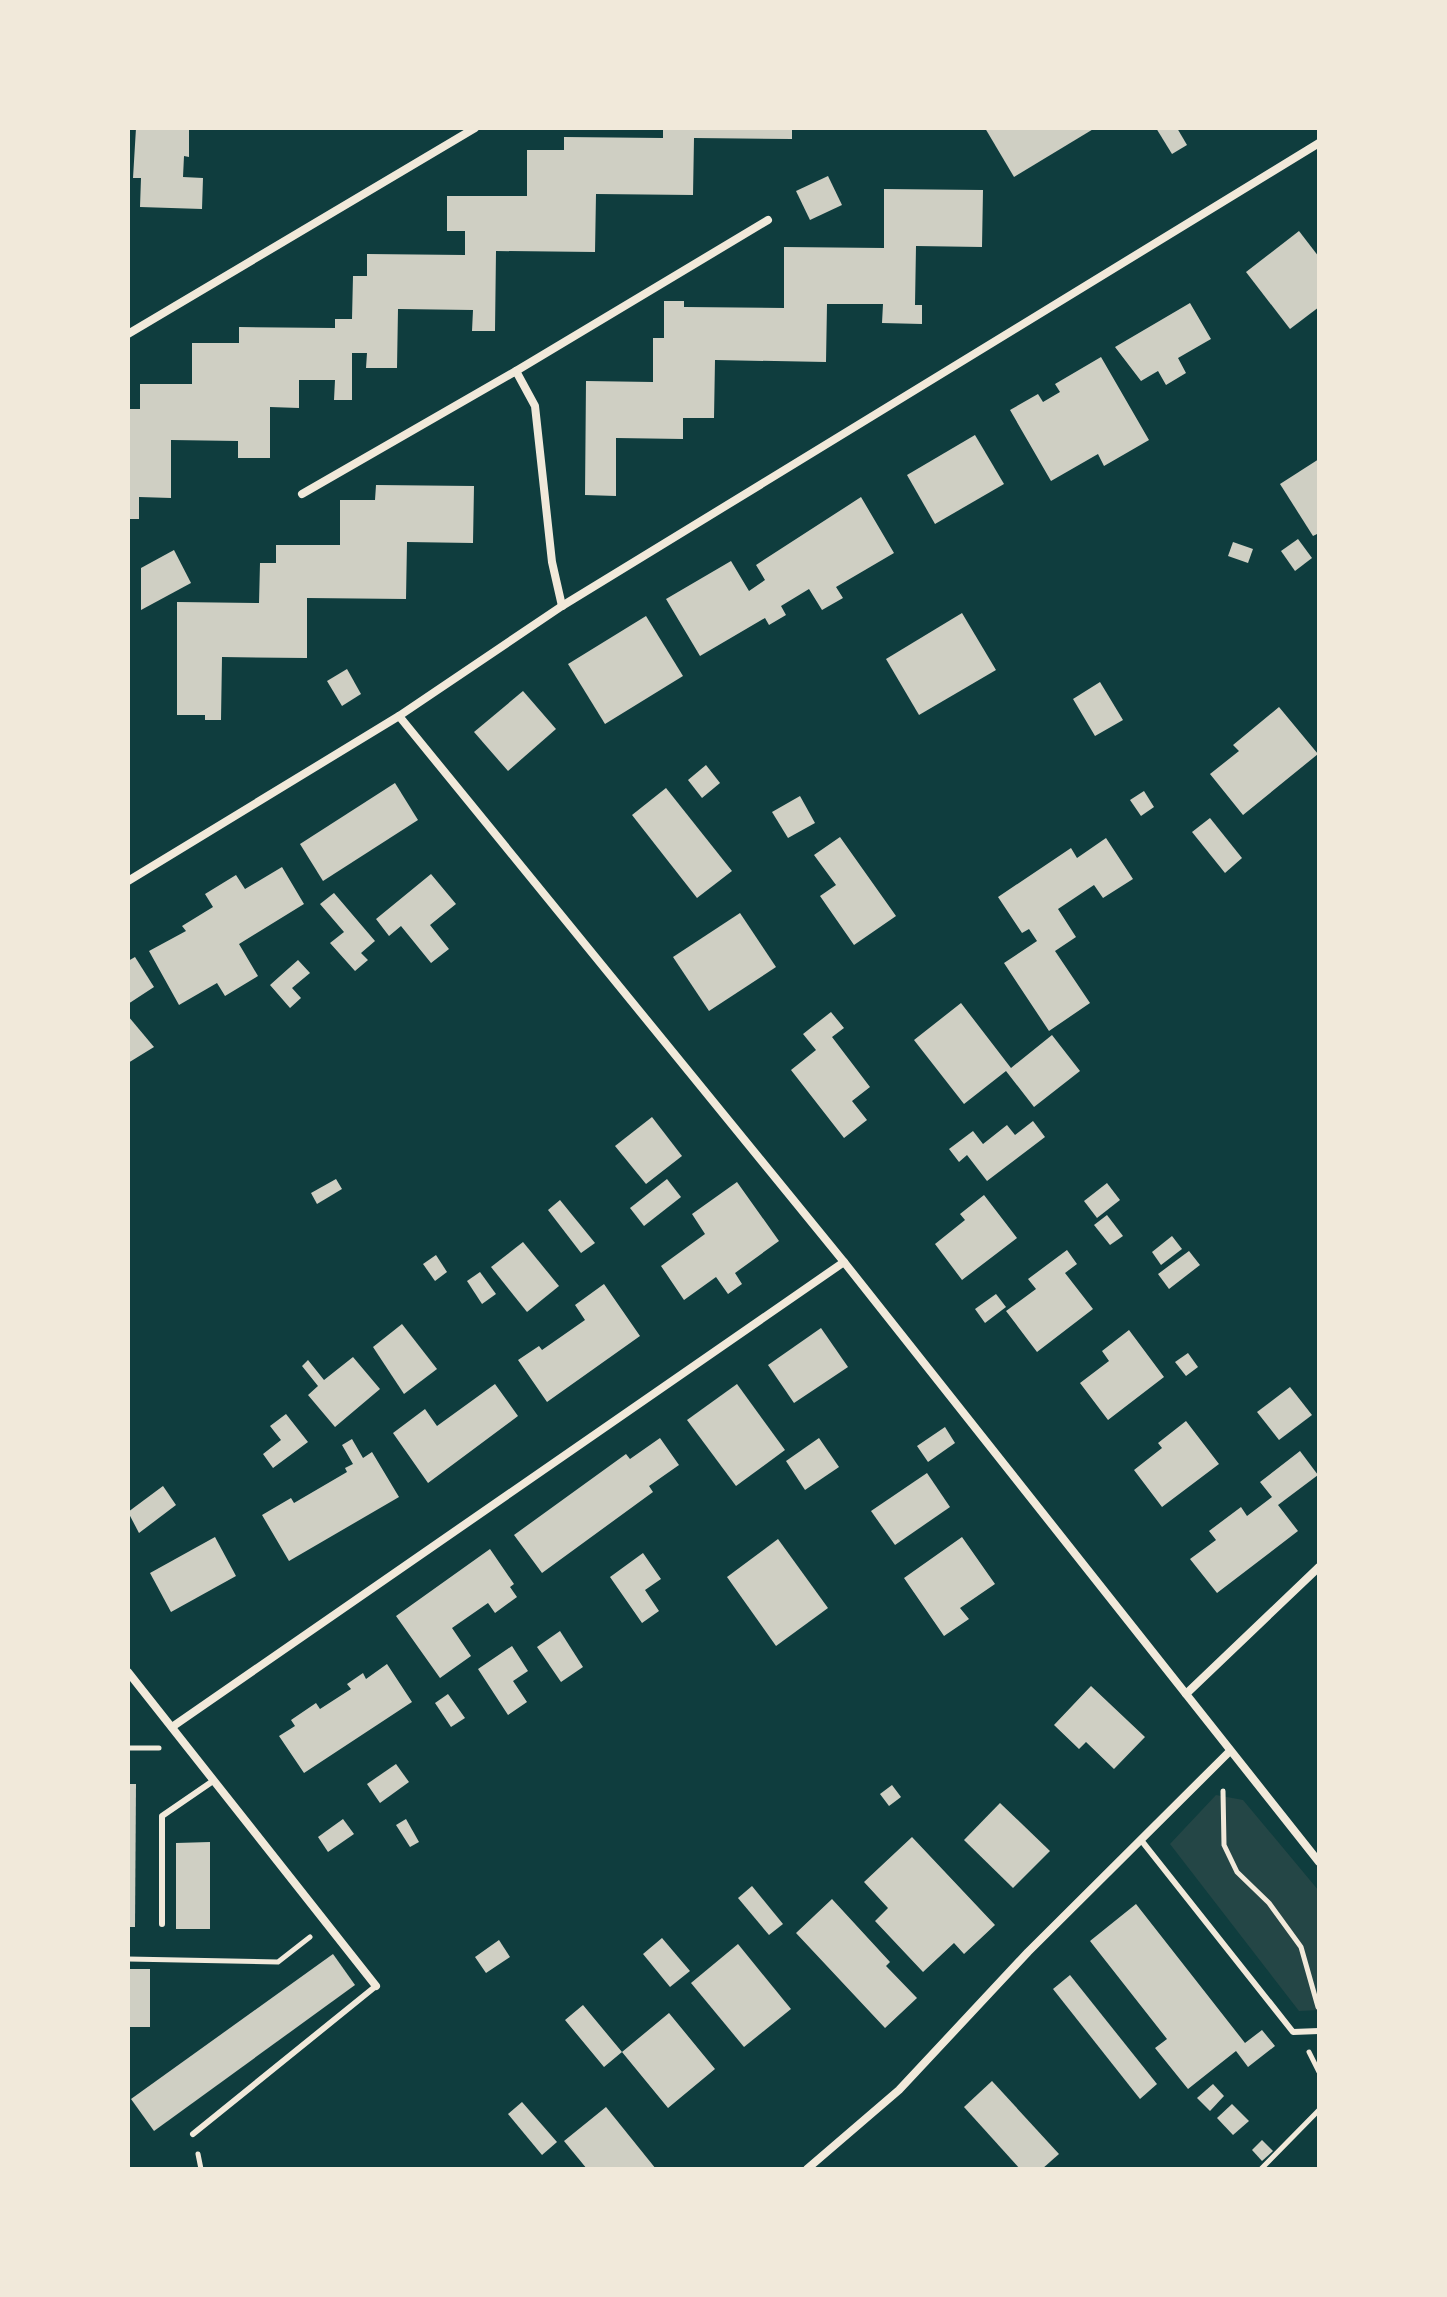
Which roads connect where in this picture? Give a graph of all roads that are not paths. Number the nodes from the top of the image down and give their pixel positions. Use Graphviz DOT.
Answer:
graph roads {
  1 [pos="475,128"];
  2 [pos="1319,143"];
  3 [pos="768,220"];
  4 [pos="128,334"];
  5 [pos="516,371"];
  6 [pos="302,494"];
  7 [pos="562,606"];
  8 [pos="399,716"];
  9 [pos="128,881"];
  10 [pos="844,1262"];
  11 [pos="1319,1567"];
  12 [pos="128,1672"];
  13 [pos="1186,1694"];
  14 [pos="172,1727"];
  15 [pos="1230,1751"];
  16 [pos="213,1781"];
  17 [pos="1141,1840"];
  18 [pos="1319,1862"];
  19 [pos="162,1924"];
  20 [pos="376,1986"];
  21 [pos="1319,2031"];
  22 [pos="193,2134"];
  23 [pos="807,2169"];
  1 -- 4 [label="street"];
  2 -- 7 [label="street"];
  3 -- 5 [label="street"];
  5 -- 6 [label="street"];
  5 -- 7 [label="street"];
  7 -- 8 [label="street"];
  8 -- 9 [label="street"];
  8 -- 10 [label="street"];
  10 -- 13 [label="street"];
  10 -- 14 [label="street"];
  11 -- 13 [label="street"];
  12 -- 14 [label="street"];
  13 -- 15 [label="street"];
  14 -- 16 [label="street"];
  15 -- 17 [label="street"];
  15 -- 18 [label="street"];
  16 -- 19 [label="lane"];
  16 -- 20 [label="street"];
  17 -- 21 [label="lane"];
  17 -- 23 [label="street"];
  20 -- 22 [label="lane"];
}
